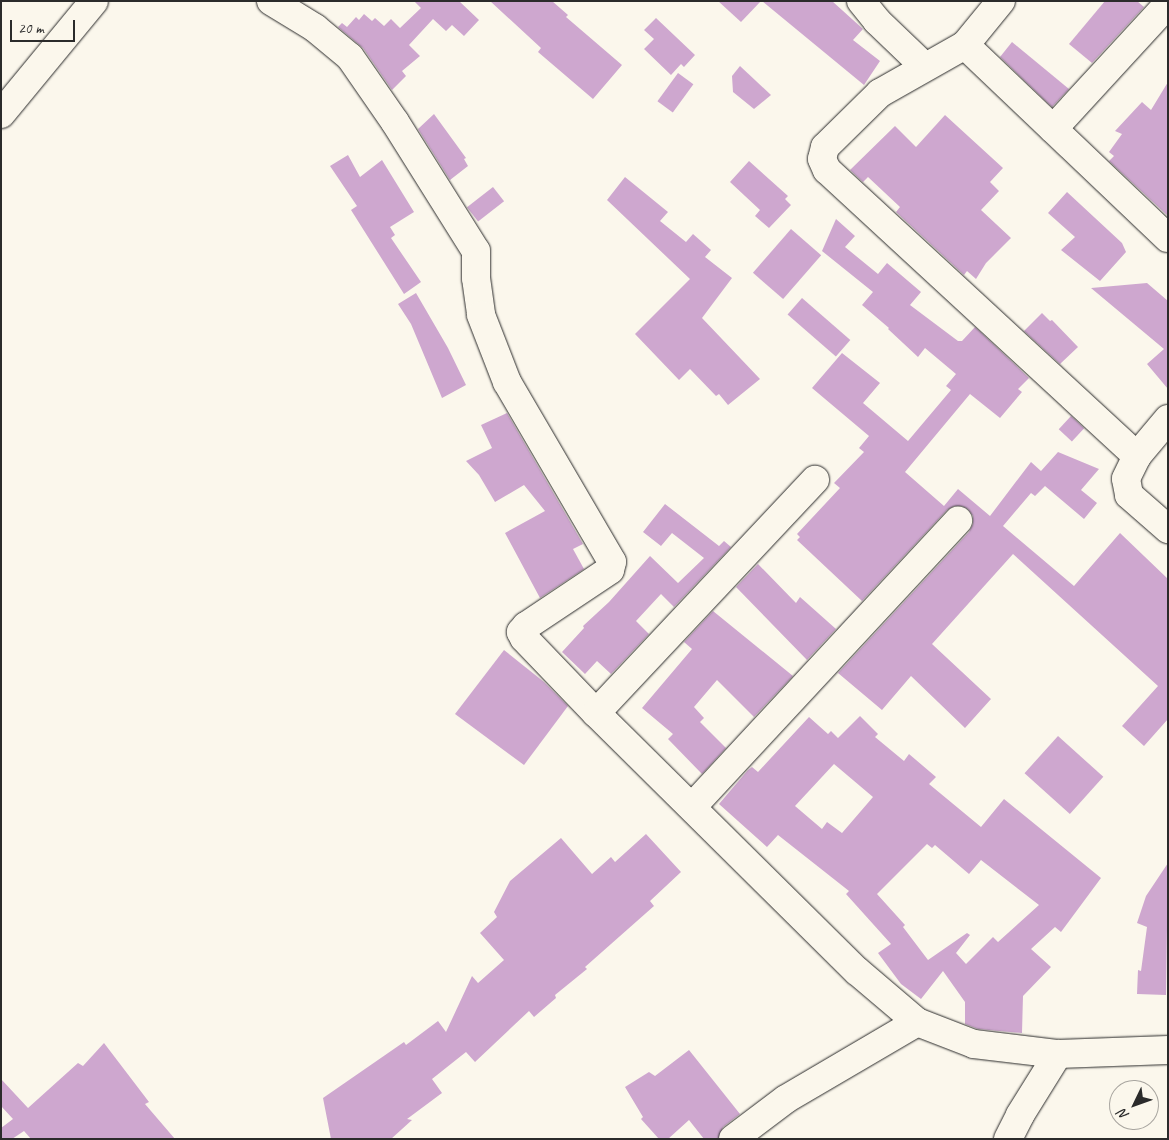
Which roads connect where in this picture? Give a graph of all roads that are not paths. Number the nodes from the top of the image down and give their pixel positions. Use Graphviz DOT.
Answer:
graph roads {
  1 [pos="94,1"];
  2 [pos="271,1"];
  3 [pos="861,1"];
  4 [pos="1000,1"];
  5 [pos="1168,4"];
  6 [pos="965,45"];
  7 [pos="925,67"];
  8 [pos="1,114"];
  9 [pos="1053,128"];
  10 [pos="1168,238"];
  11 [pos="1168,419"];
  12 [pos="1137,456"];
  13 [pos="815,480"];
  14 [pos="958,521"];
  15 [pos="1168,530"];
  16 [pos="596,713"];
  17 [pos="692,807"];
  18 [pos="917,1022"];
  19 [pos="1168,1050"];
  20 [pos="1058,1054"];
  21 [pos="733,1139"];
  22 [pos="1008,1139"];
  1 -- 8 [label="street"];
  2 -- 16 [label="street"];
  3 -- 7 [label="street"];
  4 -- 6 [label="street"];
  5 -- 9 [label="street"];
  6 -- 7 [label="street"];
  6 -- 9 [label="street"];
  7 -- 12 [label="street"];
  9 -- 10 [label="street"];
  11 -- 12 [label="street"];
  12 -- 15 [label="street"];
  13 -- 16 [label="street"];
  14 -- 17 [label="street"];
  16 -- 17 [label="street"];
  17 -- 18 [label="street"];
  18 -- 20 [label="street"];
  18 -- 21 [label="street"];
  19 -- 20 [label="street"];
  20 -- 22 [label="street"];
}
